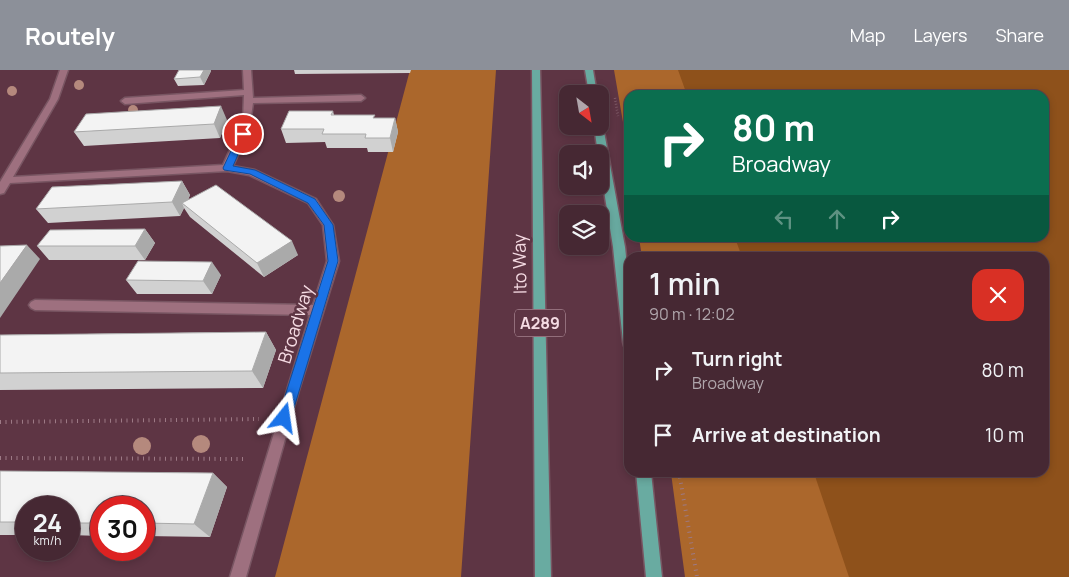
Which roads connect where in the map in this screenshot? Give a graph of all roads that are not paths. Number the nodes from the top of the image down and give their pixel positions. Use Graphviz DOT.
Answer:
graph roads {
  1 [pos="64,70"];
  2 [pos="247,70"];
  3 [pos="536,70"];
  4 [pos="589,70"];
  5 [pos="592,85"];
  6 [pos="248,96"];
  7 [pos="361,98"];
  8 [pos="125,101"];
  9 [pos="600,135"];
  10 [pos="227,168"];
  11 [pos="8,180"];
  12 [pos="0,192"];
  13 [pos="624,294"];
  14 [pos="35,305"];
  15 [pos="318,310"];
  16 [pos="644,477"];
  17 [pos="238,577"];
  18 [pos="543,577"];
  19 [pos="654,577"];
  1 -- 11 [label="street"];
  2 -- 6 [label="street"];
  3 -- 18 [label="main road, Ito Way / A289"];
  4 -- 5 [label="main road"];
  6 -- 7 [label="street"];
  6 -- 8 [label="street"];
  6 -- 10 [label="street"];
  9 -- 13 [label="main road"];
  10 -- 11 [label="street, Broadway"];
  10 -- 15 [label="street, Broadway"];
  11 -- 12 [label="street"];
  14 -- 15 [label="street"];
  15 -- 17 [label="street, Broadway"];
  16 -- 19 [label="main road"];
}
